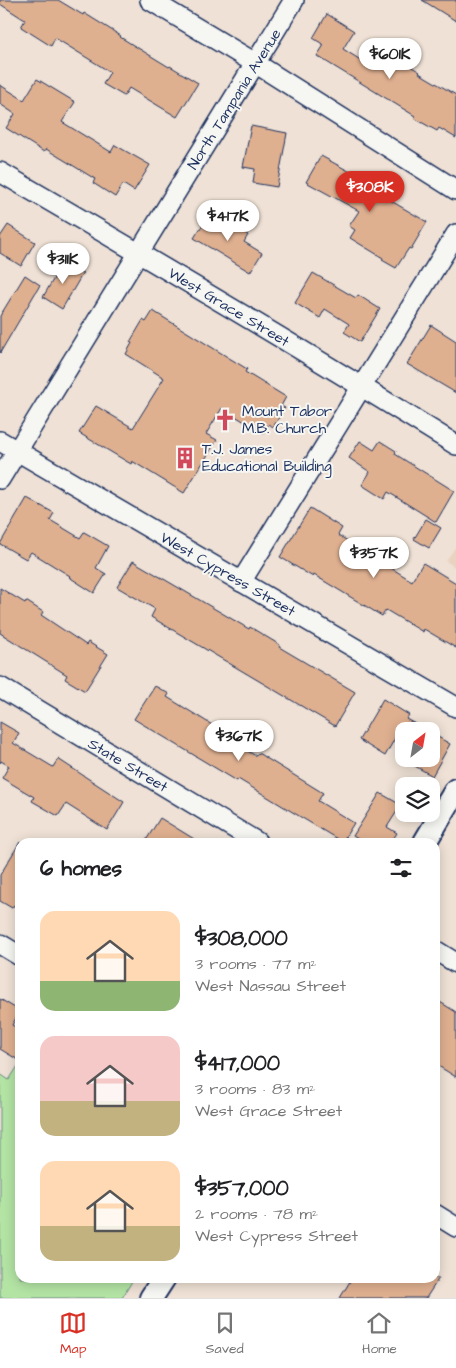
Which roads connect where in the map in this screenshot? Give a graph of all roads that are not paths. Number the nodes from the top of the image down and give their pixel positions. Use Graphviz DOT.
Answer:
graph roads {
  1 [pos="150,0"];
  2 [pos="294,0"];
  3 [pos="256,64"];
  4 [pos="0,172"];
  5 [pos="456,190"];
  6 [pos="456,234"];
  7 [pos="140,253"];
  8 [pos="362,386"];
  9 [pos="0,441"];
  10 [pos="456,445"];
  11 [pos="17,450"];
  12 [pos="0,479"];
  13 [pos="241,582"];
  14 [pos="0,687"];
  15 [pos="456,707"];
  16 [pos="456,790"];
  17 [pos="250,838"];
  18 [pos="427,838"];
  19 [pos="0,944"];
  20 [pos="15,953"];
  21 [pos="440,953"];
  22 [pos="456,963"];
  23 [pos="440,1217"];
  24 [pos="456,1227"];
  25 [pos="161,1283"];
  26 [pos="151,1298"];
  1 -- 3 [label="street"];
  2 -- 3 [label="street, North Tampania Avenue"];
  3 -- 5 [label="street"];
  3 -- 7 [label="street, North Tampania Avenue"];
  4 -- 7 [label="street, West Grace Street"];
  6 -- 8 [label="street"];
  7 -- 8 [label="street, West Grace Street"];
  7 -- 11 [label="street, North Tampania Avenue"];
  8 -- 10 [label="street, West Grace Street"];
  8 -- 13 [label="street"];
  9 -- 11 [label="street, West Cypress Street"];
  11 -- 12 [label="street, North Tampania Avenue"];
  11 -- 13 [label="street, West Cypress Street"];
  13 -- 15 [label="street, West Cypress Street"];
  14 -- 17 [label="street, State Street"];
  16 -- 18 [label="main road"];
  19 -- 20 [label="street"];
  21 -- 22 [label="street"];
  23 -- 24 [label="street"];
  25 -- 26 [label="main road"];
}
